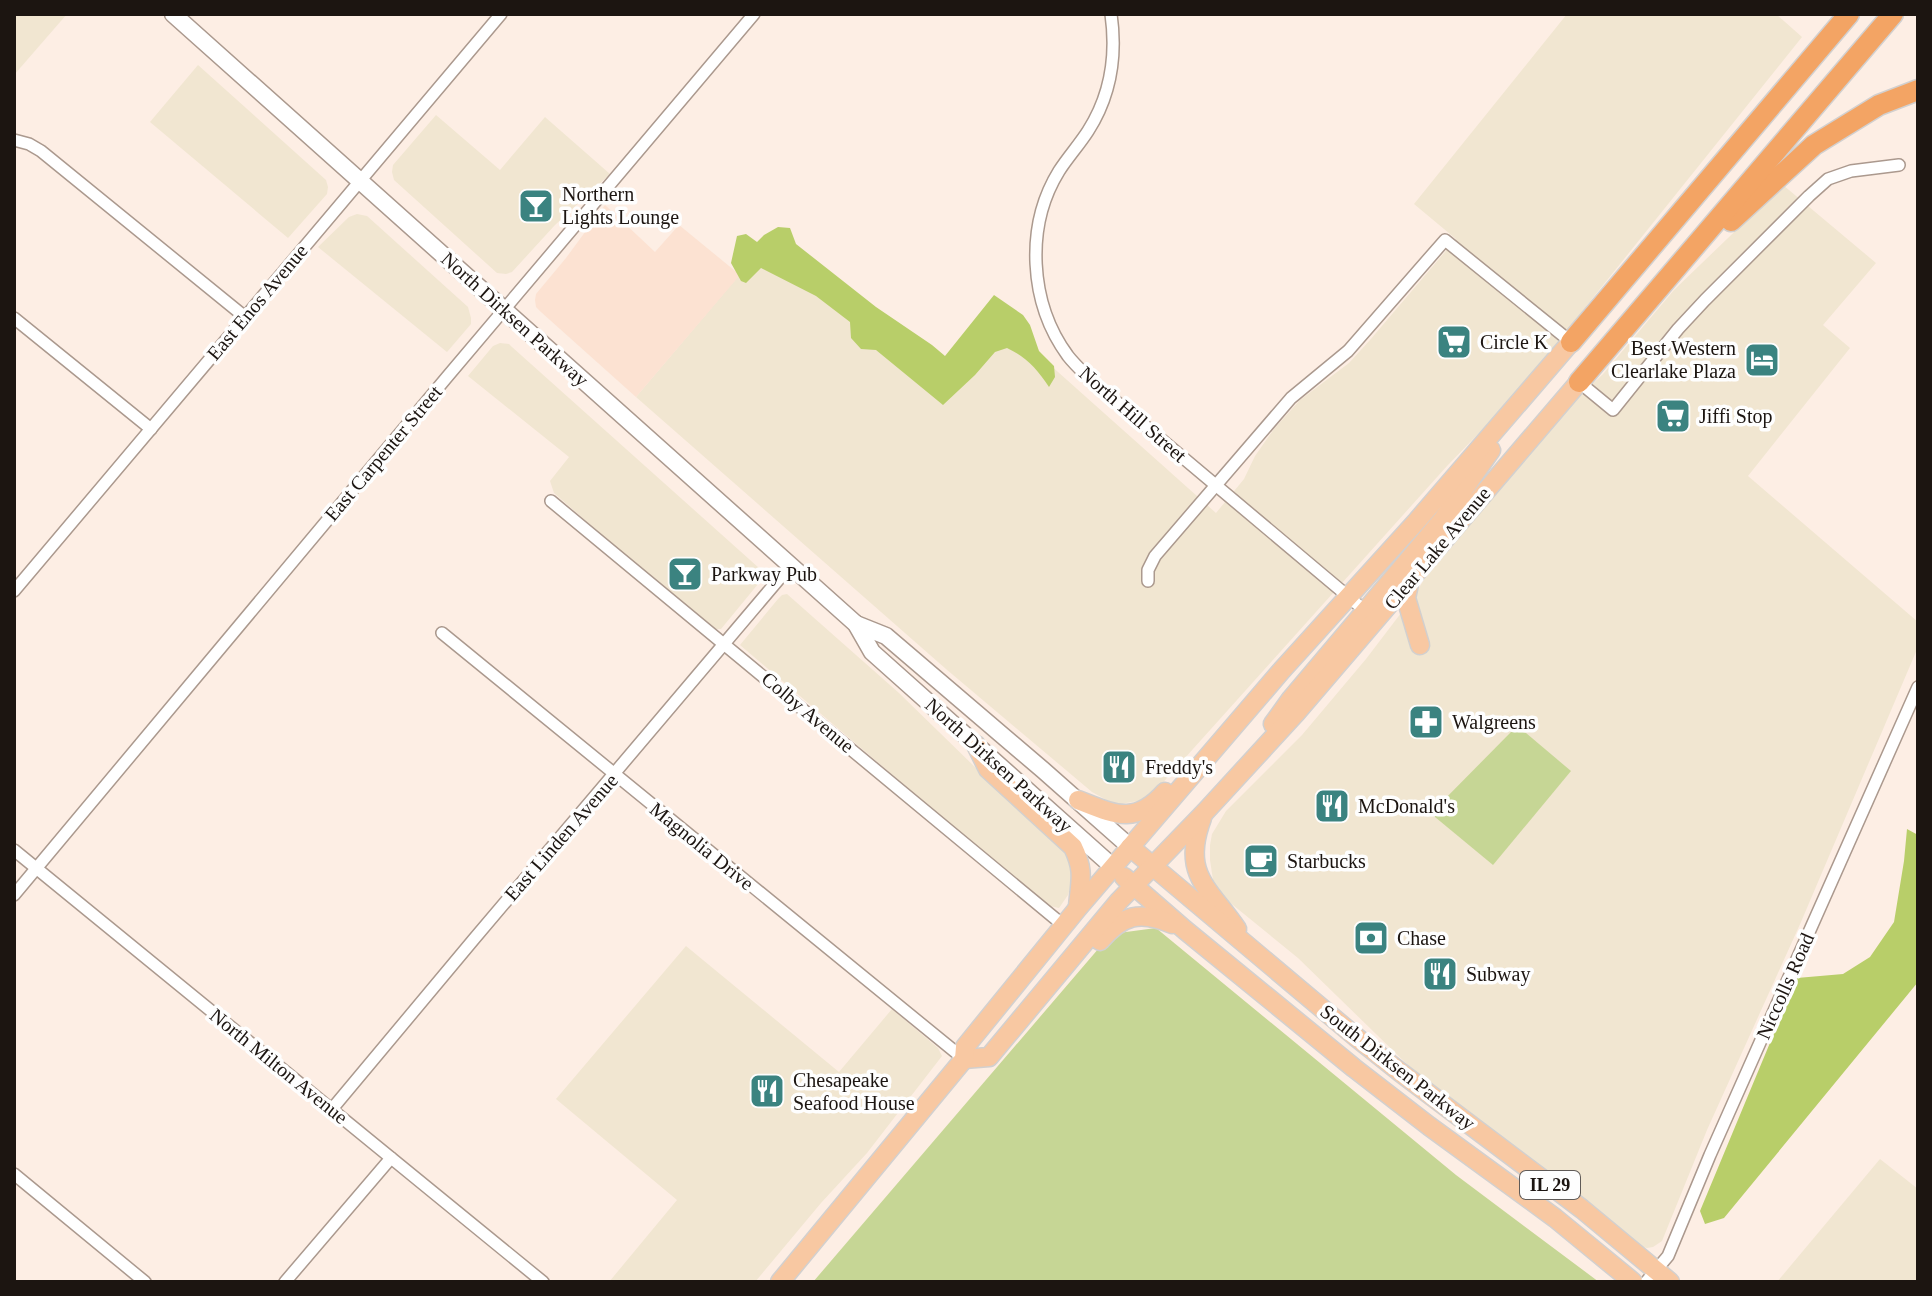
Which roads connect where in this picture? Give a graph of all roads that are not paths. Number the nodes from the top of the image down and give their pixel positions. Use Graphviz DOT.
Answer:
graph roads {
  1 [pos="173,14"];
  2 [pos="501,14"];
  3 [pos="754,14"];
  4 [pos="1111,14"];
  5 [pos="1832,14"];
  6 [pos="1849,14"];
  7 [pos="1893,14"];
  8 [pos="1918,90"];
  9 [pos="1771,105"];
  10 [pos="14,140"];
  11 [pos="1899,165"];
  12 [pos="359,180"];
  13 [pos="1698,243"];
  14 [pos="505,309"];
  15 [pos="245,317"];
  16 [pos="14,318"];
  17 [pos="1571,342"];
  18 [pos="1579,382"];
  19 [pos="1505,418"];
  20 [pos="151,429"];
  21 [pos="1216,486"];
  22 [pos="551,501"];
  23 [pos="790,566"];
  24 [pos="1410,579"];
  25 [pos="1148,581"];
  26 [pos="14,591"];
  27 [pos="1348,598"];
  28 [pos="1371,616"];
  29 [pos="856,624"];
  30 [pos="442,633"];
  31 [pos="724,644"];
  32 [pos="1420,645"];
  33 [pos="1282,670"];
  34 [pos="1918,687"];
  35 [pos="976,745"];
  36 [pos="614,775"];
  37 [pos="1078,800"];
  38 [pos="1205,812"];
  39 [pos="1130,847"];
  40 [pos="14,850"];
  41 [pos="1113,867"];
  42 [pos="1152,867"];
  43 [pos="36,868"];
  44 [pos="1133,885"];
  45 [pos="14,895"];
  46 [pos="1149,899"];
  47 [pos="1078,908"];
  48 [pos="1063,925"];
  49 [pos="1185,930"];
  50 [pos="1249,948"];
  51 [pos="1023,1017"];
  52 [pos="964,1059"];
  53 [pos="332,1109"];
  54 [pos="391,1158"];
  55 [pos="14,1174"];
  56 [pos="1657,1278"];
  57 [pos="145,1282"];
  58 [pos="285,1282"];
  59 [pos="543,1282"];
  60 [pos="780,1282"];
  61 [pos="1633,1282"];
  1 -- 12 [label="main road, North Dirksen Parkway / IL 29"];
  2 -- 12 [label="street, East Enos Avenue"];
  3 -- 14 [label="street, East Carpenter Street"];
  4 -- 21 [label="street, North Hill Street"];
  5 -- 9 [label="highway"];
  6 -- 9 [label="highway, Clear Lake Avenue"];
  7 -- 13 [label="highway, Clear Lake Avenue"];
  8 -- 13 [label="highway"];
  9 -- 17 [label="highway, Clear Lake Avenue"];
  10 -- 15 [label="street"];
  11 -- 18 [label="street"];
  12 -- 14 [label="main road, North Dirksen Parkway / IL 29"];
  12 -- 15 [label="street, East Enos Avenue"];
  13 -- 18 [label="highway, Clear Lake Avenue"];
  14 -- 23 [label="main road, North Dirksen Parkway / IL 29"];
  14 -- 43 [label="street, East Carpenter Street"];
  15 -- 20 [label="street, East Enos Avenue"];
  16 -- 20 [label="street"];
  17 -- 19 [label="main road, Clear Lake Avenue"];
  17 -- 21 [label="street"];
  18 -- 24 [label="main road, Clear Lake Avenue"];
  19 -- 27 [label="main road, Clear Lake Avenue"];
  19 -- 28 [label="main road"];
  20 -- 26 [label="street, East Enos Avenue"];
  21 -- 25 [label="street"];
  21 -- 27 [label="street, North Hill Street"];
  22 -- 31 [label="street, Colby Avenue"];
  23 -- 29 [label="main road, North Dirksen Parkway / IL 29"];
  23 -- 31 [label="street, East Linden Avenue"];
  24 -- 28 [label="main road, Clear Lake Avenue"];
  24 -- 32 [label="main road"];
  27 -- 28 [label="street, North Hill Street"];
  27 -- 33 [label="main road, Clear Lake Avenue"];
  28 -- 38 [label="main road, Clear Lake Avenue"];
  29 -- 35 [label="main road, North Dirksen Parkway / IL 29"];
  29 -- 37 [label="main road, North Dirksen Parkway / IL 29"];
  30 -- 36 [label="street, Magnolia Drive"];
  31 -- 36 [label="street, East Linden Avenue"];
  31 -- 48 [label="street, Colby Avenue"];
  33 -- 37 [label="main road"];
  33 -- 39 [label="main road, Clear Lake Avenue"];
  34 -- 56 [label="street, Niccolls Road"];
  35 -- 41 [label="main road, North Dirksen Parkway / IL 29"];
  35 -- 47 [label="main road"];
  36 -- 52 [label="street, Magnolia Drive"];
  36 -- 53 [label="street, East Linden Avenue"];
  37 -- 39 [label="main road, North Dirksen Parkway / IL 29"];
  38 -- 42 [label="main road, Clear Lake Avenue"];
  38 -- 50 [label="main road"];
  39 -- 41 [label="main road, Clear Lake Avenue"];
  39 -- 42 [label="main road, South Dirksen Parkway / IL 29"];
  40 -- 43 [label="street, North Milton Avenue"];
  41 -- 44 [label="main road, North Dirksen Parkway / IL 29"];
  41 -- 47 [label="main road, Clear Lake Avenue"];
  42 -- 44 [label="main road, Clear Lake Avenue"];
  42 -- 50 [label="main road, South Dirksen Parkway / IL 29"];
  43 -- 45 [label="street, East Carpenter Street"];
  43 -- 53 [label="street, North Milton Avenue"];
  44 -- 46 [label="main road, North Dirksen Parkway / IL 29"];
  44 -- 51 [label="main road, Clear Lake Avenue"];
  46 -- 49 [label="main road, South Dirksen Parkway / IL 29"];
  47 -- 48 [label="main road, Clear Lake Avenue"];
  48 -- 52 [label="main road, Clear Lake Avenue"];
  49 -- 51 [label="main road"];
  49 -- 61 [label="main road, South Dirksen Parkway / IL 29"];
  50 -- 56 [label="main road, South Dirksen Parkway / IL 29"];
  51 -- 52 [label="main road, Clear Lake Avenue"];
  52 -- 60 [label="main road, Clear Lake Avenue"];
  53 -- 54 [label="street, North Milton Avenue"];
  54 -- 58 [label="street"];
  54 -- 59 [label="street, North Milton Avenue"];
  55 -- 57 [label="street"];
}
